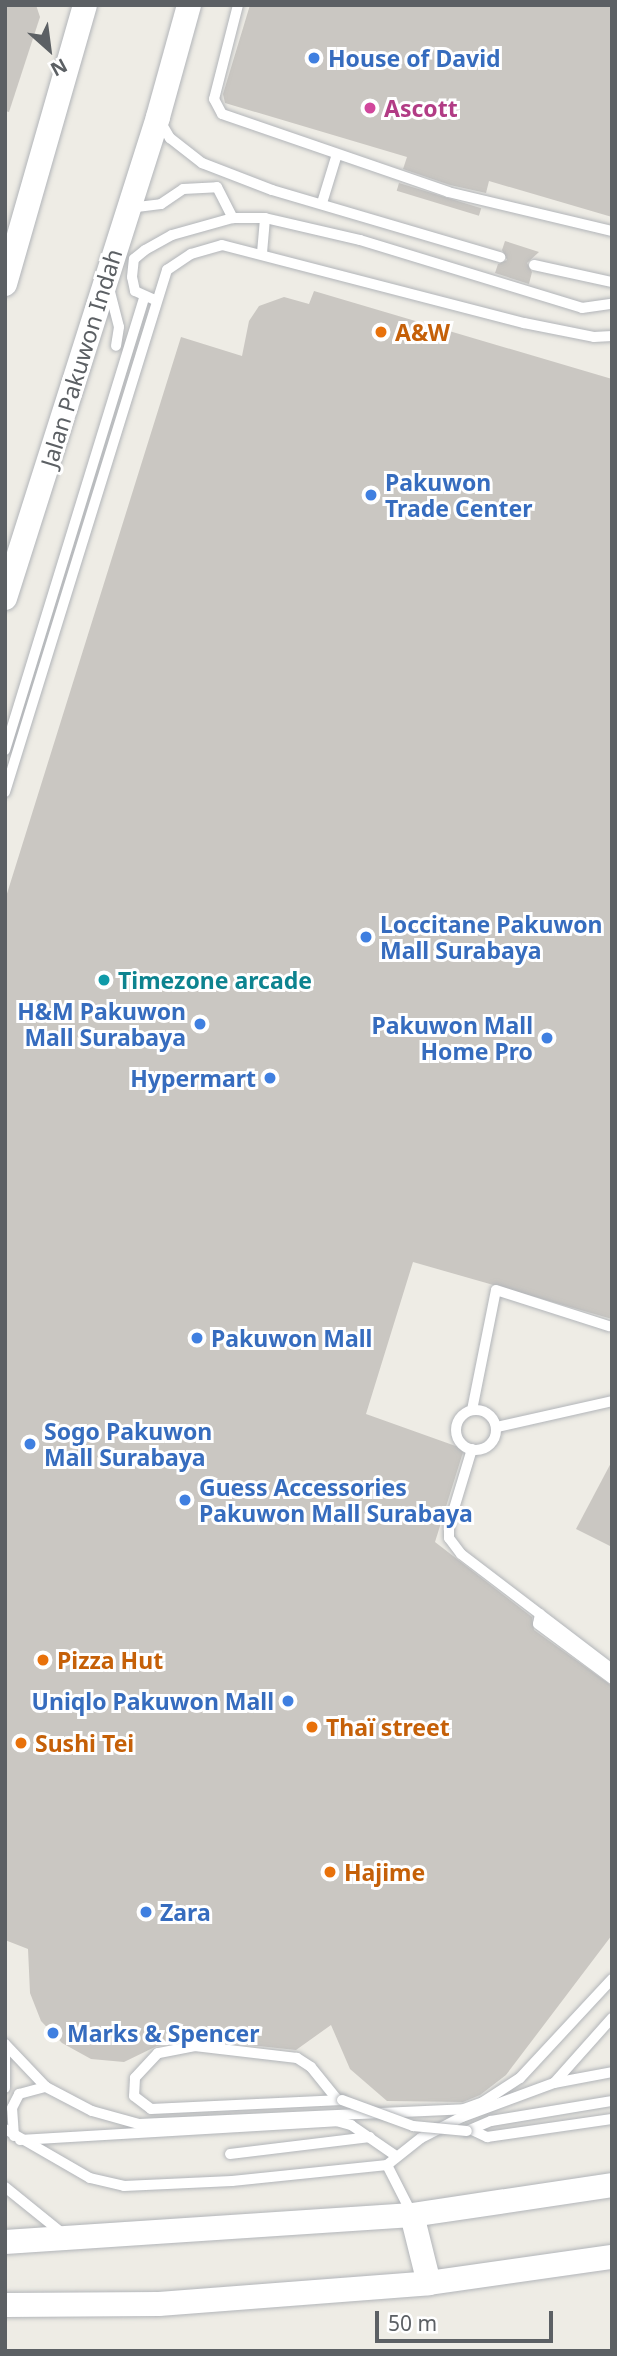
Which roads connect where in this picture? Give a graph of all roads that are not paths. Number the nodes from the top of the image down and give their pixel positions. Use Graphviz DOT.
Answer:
graph roads {
  1 [pos="85,5"];
  2 [pos="189,5"];
  3 [pos="238,5"];
  4 [pos="159,117"];
  5 [pos="337,154"];
  6 [pos="322,203"];
  7 [pos="128,208"];
  8 [pos="233,218"];
  9 [pos="265,218"];
  10 [pos="612,231"];
  11 [pos="262,253"];
  12 [pos="500,257"];
  13 [pos="534,265"];
  14 [pos="105,282"];
  15 [pos="612,282"];
  16 [pos="5,284"];
  17 [pos="149,299"];
  18 [pos="612,304"];
  19 [pos="612,336"];
  20 [pos="116,346"];
  21 [pos="9,573"];
  22 [pos="5,598"];
  23 [pos="5,750"];
  24 [pos="5,792"];
  25 [pos="609,1326"];
  26 [pos="612,1401"];
  27 [pos="472,1410"];
  28 [pos="497,1427"];
  29 [pos="473,1450"];
  30 [pos="540,1614"];
  31 [pos="612,1669"];
  32 [pos="612,1679"];
  33 [pos="612,1979"];
  34 [pos="612,2018"];
  35 [pos="5,2044"];
  36 [pos="612,2072"];
  37 [pos="554,2083"];
  38 [pos="46,2087"];
  39 [pos="5,2088"];
  40 [pos="340,2099"];
  41 [pos="612,2101"];
  42 [pos="612,2119"];
  43 [pos="470,2130"];
  44 [pos="13,2135"];
  45 [pos="370,2137"];
  46 [pos="230,2154"];
  47 [pos="396,2155"];
  48 [pos="387,2165"];
  49 [pos="612,2185"];
  50 [pos="5,2187"];
  51 [pos="412,2215"];
  52 [pos="68,2239"];
  53 [pos="5,2242"];
  54 [pos="612,2257"];
  55 [pos="429,2283"];
  56 [pos="5,2305"];
  1 -- 16 [label="street"];
  2 -- 4 [label="street, Jalan Pakuwon Indah"];
  3 -- 5 [label="lane"];
  4 -- 6 [label="lane"];
  4 -- 7 [label="street, Jalan Pakuwon Indah"];
  5 -- 6 [label="lane"];
  5 -- 10 [label="lane"];
  6 -- 12 [label="lane"];
  7 -- 8 [label="lane"];
  7 -- 14 [label="street, Jalan Pakuwon Indah"];
  8 -- 9 [label="lane"];
  8 -- 17 [label="lane"];
  9 -- 11 [label="lane"];
  9 -- 18 [label="lane"];
  11 -- 17 [label="lane"];
  11 -- 19 [label="lane"];
  13 -- 15 [label="lane"];
  14 -- 20 [label="lane"];
  14 -- 21 [label="street, Jalan Pakuwon Indah"];
  17 -- 23 [label="lane"];
  17 -- 24 [label="lane"];
  21 -- 22 [label="street, Jalan Pakuwon Indah"];
  25 -- 27 [label="lane"];
  26 -- 28 [label="lane"];
  27 -- 28 [label="lane"];
  27 -- 29 [label="lane"];
  28 -- 29 [label="lane"];
  29 -- 30 [label="lane"];
  30 -- 31 [label="lane"];
  30 -- 32 [label="lane"];
  33 -- 38 [label="lane"];
  34 -- 37 [label="lane"];
  35 -- 38 [label="lane"];
  35 -- 39 [label="lane"];
  36 -- 37 [label="lane"];
  37 -- 47 [label="lane"];
  38 -- 44 [label="lane"];
  40 -- 40 [label="lane"];
  40 -- 43 [label="lane, bridge"];
  41 -- 43 [label="lane"];
  42 -- 43 [label="lane"];
  44 -- 45 [label="lane"];
  44 -- 48 [label="lane"];
  45 -- 46 [label="lane"];
  45 -- 47 [label="lane"];
  47 -- 48 [label="lane"];
  48 -- 51 [label="lane"];
  49 -- 51 [label="street"];
  50 -- 52 [label="lane"];
  51 -- 52 [label="street"];
  51 -- 55 [label="street"];
  52 -- 53 [label="street"];
  54 -- 55 [label="street"];
  55 -- 56 [label="street"];
}
